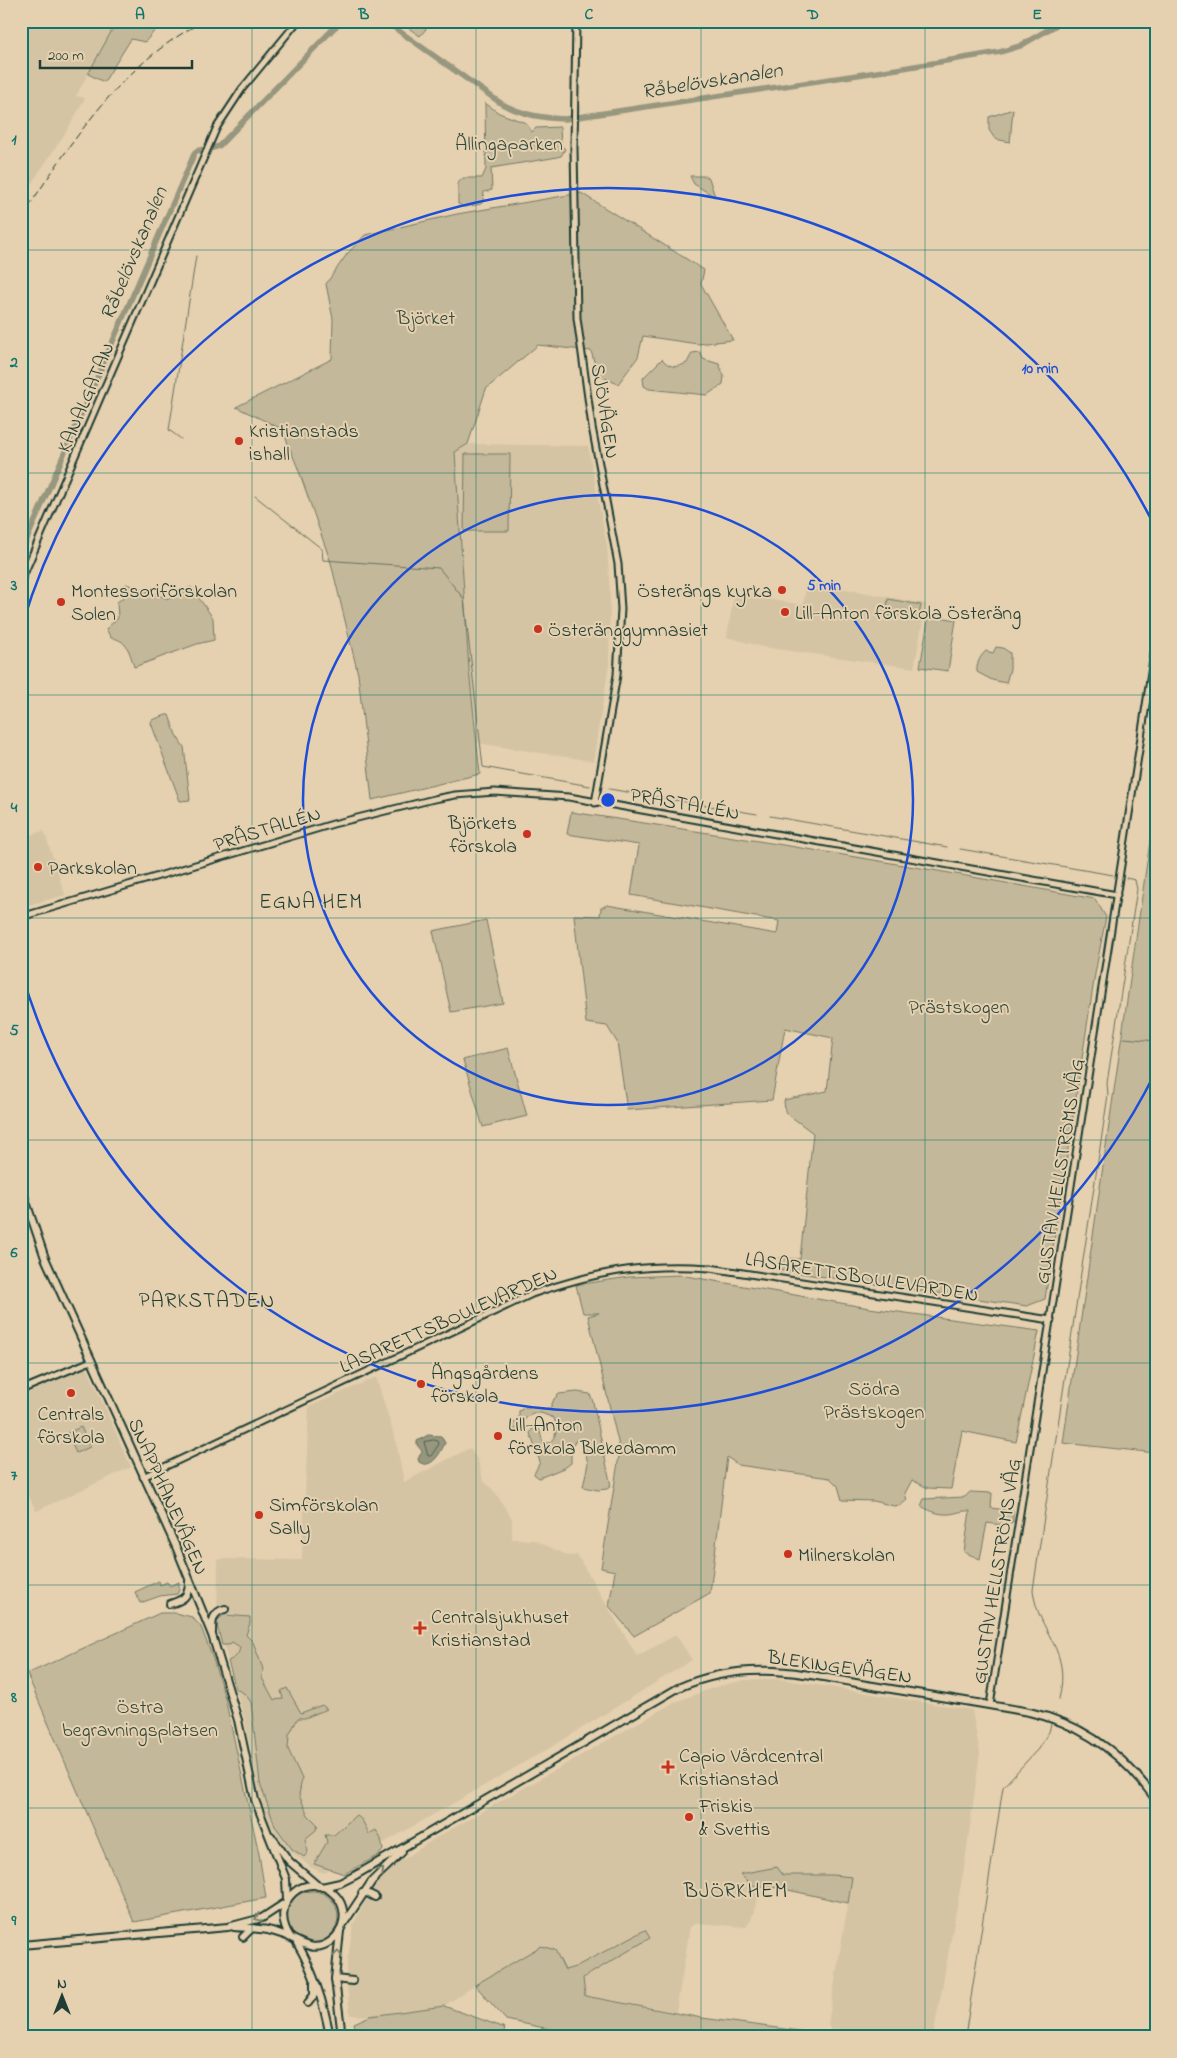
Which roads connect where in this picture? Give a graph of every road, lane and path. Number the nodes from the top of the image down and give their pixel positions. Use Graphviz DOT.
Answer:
graph roads {
  1 [pos="298,21"];
  2 [pos="576,21"];
  3 [pos="21,581"];
  4 [pos="1156,641"];
  5 [pos="596,802"];
  6 [pos="1116,895"];
  7 [pos="21,917"];
  8 [pos="21,1187"];
  9 [pos="1051,1320"];
  10 [pos="91,1362"];
  11 [pos="21,1390"];
  12 [pos="143,1477"];
  13 [pos="189,1578"];
  14 [pos="170,1604"];
  15 [pos="226,1609"];
  16 [pos="212,1635"];
  17 [pos="990,1705"];
  18 [pos="1156,1800"];
  19 [pos="264,1825"];
  20 [pos="410,1844"];
  21 [pos="320,1886"];
  22 [pos="362,1893"];
  23 [pos="375,1897"];
  24 [pos="286,1901"];
  25 [pos="228,1926"];
  26 [pos="342,1928"];
  27 [pos="251,1929"];
  28 [pos="243,1937"];
  29 [pos="293,1940"];
  30 [pos="21,1945"];
  31 [pos="312,1972"];
  32 [pos="335,1979"];
  33 [pos="353,1981"];
  34 [pos="308,2003"];
  35 [pos="330,2037"];
  36 [pos="342,2037"];
  1 -- 3 [label="street, KANALGATAN"];
  2 -- 5 [label="street, SJÖVÄGEN"];
  4 -- 6 [label="street, GUSTAV HELLSTRÖMS VÄG"];
  5 -- 6 [label="street, PRÄSTALLÉN"];
  5 -- 7 [label="street, PRÄSTALLÉN"];
  6 -- 9 [label="street, GUSTAV HELLSTRÖMS VÄG"];
  8 -- 10 [label="main road, SNAPPHANEVÄGEN"];
  9 -- 12 [label="street, LASARETTSBOULEVARDEN"];
  9 -- 17 [label="street, GUSTAV HELLSTRÖMS VÄG"];
  10 -- 11 [label="street"];
  10 -- 12 [label="main road, SNAPPHANEVÄGEN"];
  12 -- 13 [label="main road, SNAPPHANEVÄGEN"];
  13 -- 14 [label="main road"];
  13 -- 16 [label="main road, SNAPPHANEVÄGEN"];
  15 -- 16 [label="main road"];
  16 -- 19 [label="main road, SNAPPHANEVÄGEN"];
  17 -- 18 [label="main road, BLEKINGEVÄGEN"];
  17 -- 20 [label="main road, BLEKINGEVÄGEN"];
  19 -- 21 [label="main road, SNAPPHANEVÄGEN"];
  19 -- 24 [label="main road, SNAPPHANEVÄGEN"];
  20 -- 21 [label="main road, BLEKINGEVÄGEN"];
  22 -- 20 [label="main road, BLEKINGEVÄGEN, one-way"];
  21 -- 24 [label="main road"];
  21 -- 26 [label="main road"];
  22 -- 23 [label="main road"];
  22 -- 26 [label="main road, BLEKINGEVÄGEN"];
  24 -- 25 [label="main road, one-way"];
  24 -- 29 [label="main road"];
  25 -- 27 [label="main road"];
  25 -- 30 [label="main road"];
  26 -- 29 [label="main road"];
  32 -- 26 [label="main road, one-way"];
  27 -- 28 [label="main road"];
  27 -- 29 [label="main road"];
  29 -- 31 [label="main road"];
  31 -- 34 [label="main road"];
  31 -- 35 [label="main road"];
  32 -- 33 [label="main road"];
  32 -- 36 [label="main road"];
}
